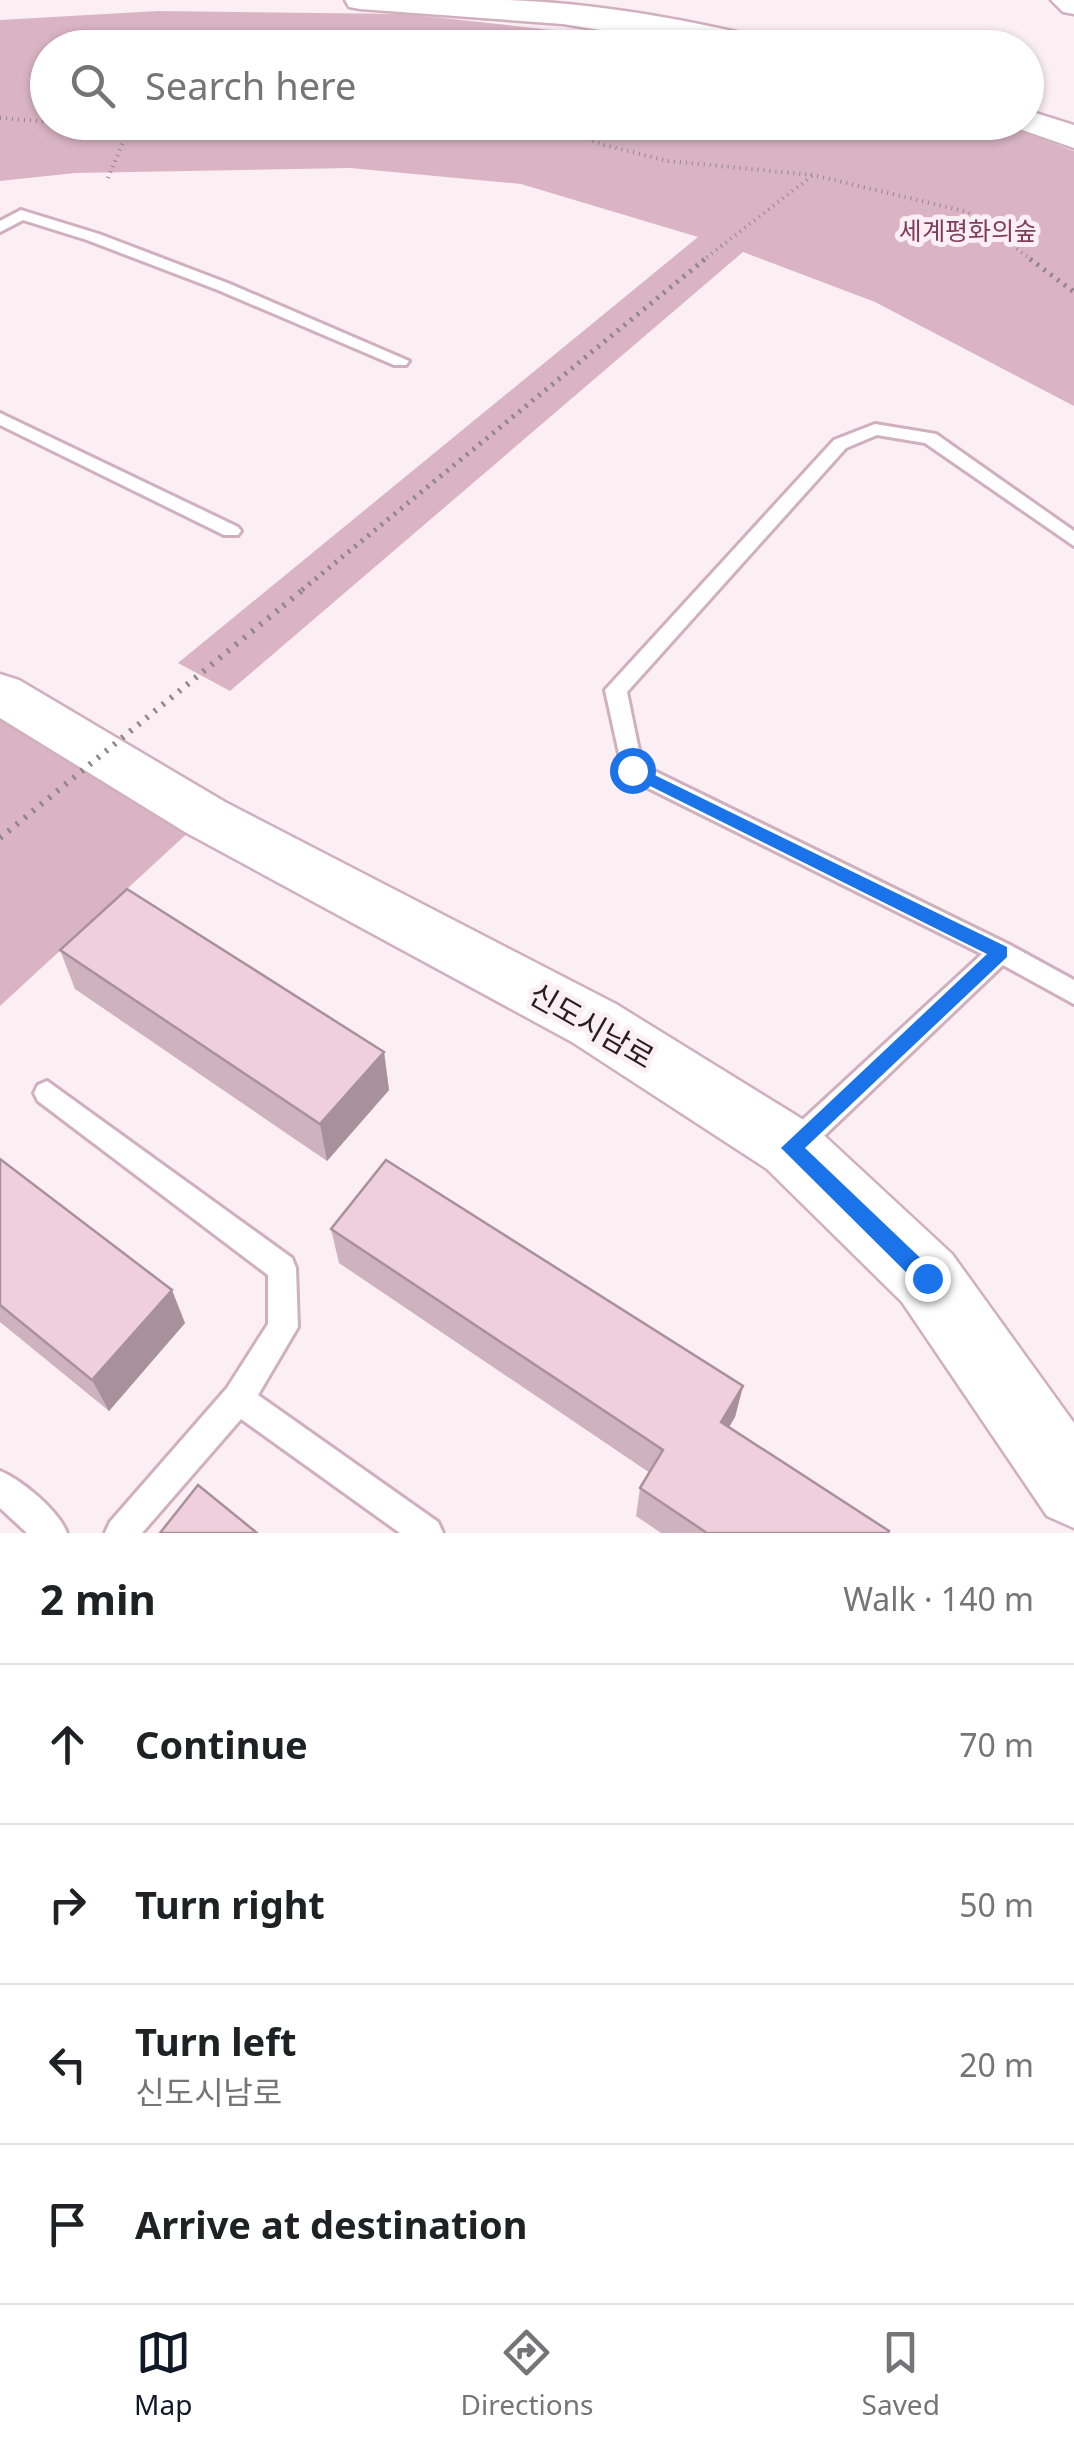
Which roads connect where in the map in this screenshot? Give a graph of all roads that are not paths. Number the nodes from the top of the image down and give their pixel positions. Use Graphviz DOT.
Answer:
graph roads {
  1 [pos="360,0"];
  2 [pos="1066,0"];
  3 [pos="1074,5"];
  4 [pos="659,30"];
  5 [pos="1044,126"];
  6 [pos="1074,137"];
  7 [pos="0,227"];
  8 [pos="400,361"];
  9 [pos="0,418"];
  10 [pos="230,531"];
  11 [pos="1074,540"];
  12 [pos="0,693"];
  13 [pos="1000,952"];
  14 [pos="1074,994"];
  15 [pos="47,1092"];
  16 [pos="791,1148"];
  17 [pos="238,1399"];
  18 [pos="0,1487"];
  19 [pos="1074,1489"];
  20 [pos="51,1533"];
  21 [pos="121,1533"];
  22 [pos="427,1533"];
  1 -- 4 [label="main road"];
  2 -- 3 [label="main road"];
  5 -- 6 [label="main road"];
  7 -- 8 [label="lane"];
  9 -- 10 [label="lane"];
  11 -- 13 [label="lane"];
  12 -- 16 [label="main road, 신도시남로"];
  13 -- 14 [label="lane"];
  13 -- 16 [label="lane"];
  15 -- 17 [label="lane"];
  16 -- 19 [label="main road, 신도시남로"];
  17 -- 21 [label="lane"];
  17 -- 22 [label="lane"];
  18 -- 20 [label="lane"];
}
